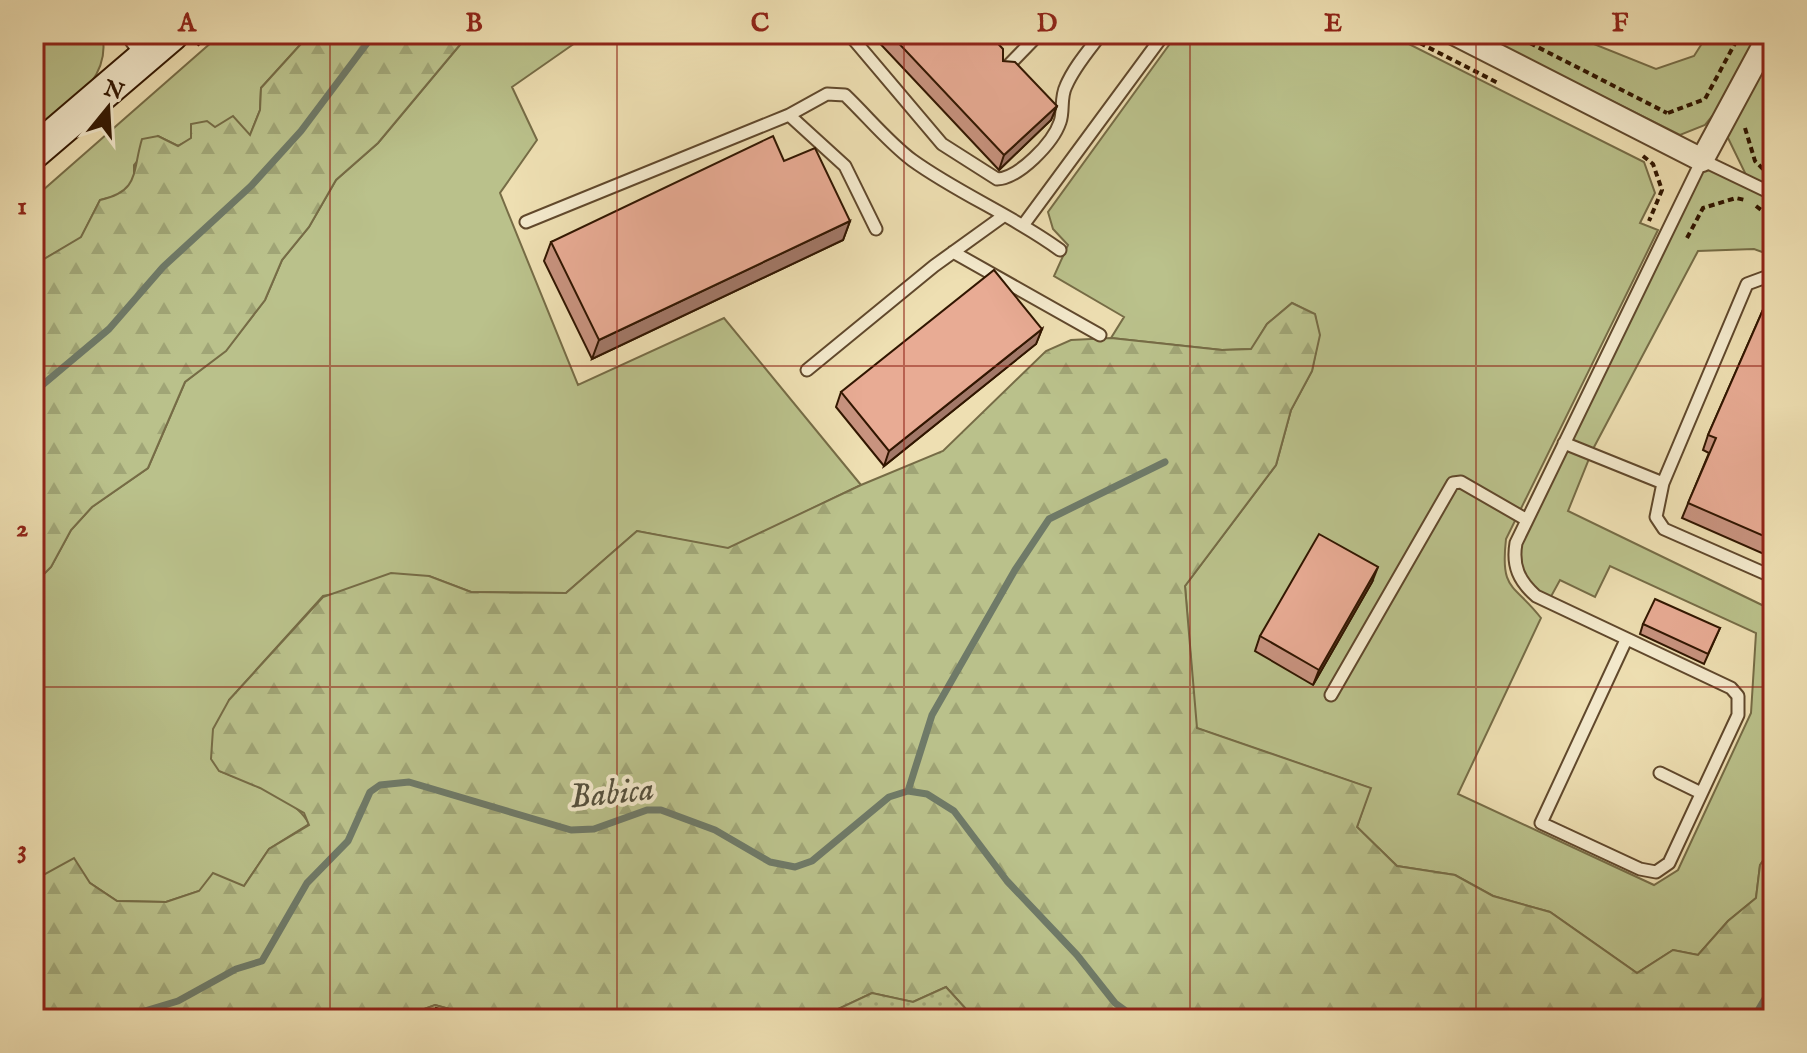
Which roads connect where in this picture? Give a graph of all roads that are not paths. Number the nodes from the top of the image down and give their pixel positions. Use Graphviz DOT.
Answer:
graph roads {
  1 [pos="172,34"];
  2 [pos="849,34"];
  3 [pos="1039,34"];
  4 [pos="1101,34"];
  5 [pos="1164,34"];
  6 [pos="1457,34"];
  7 [pos="1770,34"];
  8 [pos="135,46"];
  9 [pos="1004,70"];
  10 [pos="789,115"];
  11 [pos="34,152"];
  12 [pos="1702,160"];
  13 [pos="1773,194"];
  14 [pos="1002,217"];
  15 [pos="526,222"];
  16 [pos="1024,224"];
  17 [pos="876,229"];
  18 [pos="1060,250"];
  19 [pos="953,252"];
  20 [pos="1773,280"];
  21 [pos="1100,335"];
  22 [pos="807,370"];
  23 [pos="1564,443"];
  24 [pos="1663,483"];
  25 [pos="1527,520"];
  26 [pos="1773,577"];
  27 [pos="1626,640"];
  28 [pos="1331,695"];
  29 [pos="1660,773"];
  30 [pos="1701,793"];
  1 -- 8 [label="street"];
  2 -- 4 [label="lane"];
  3 -- 9 [label="lane"];
  5 -- 16 [label="lane"];
  6 -- 12 [label="street"];
  7 -- 12 [label="street"];
  8 -- 11 [label="street"];
  10 -- 14 [label="lane"];
  10 -- 15 [label="lane"];
  10 -- 17 [label="lane"];
  12 -- 13 [label="lane"];
  12 -- 23 [label="lane"];
  14 -- 16 [label="lane"];
  14 -- 19 [label="lane"];
  16 -- 18 [label="lane"];
  19 -- 21 [label="lane"];
  19 -- 22 [label="lane"];
  20 -- 24 [label="lane"];
  23 -- 24 [label="lane"];
  23 -- 25 [label="lane"];
  24 -- 26 [label="lane"];
  25 -- 27 [label="lane"];
  25 -- 28 [label="lane"];
  27 -- 30 [label="lane"];
  27 -- 30 [label="lane"];
  29 -- 30 [label="lane"];
}
